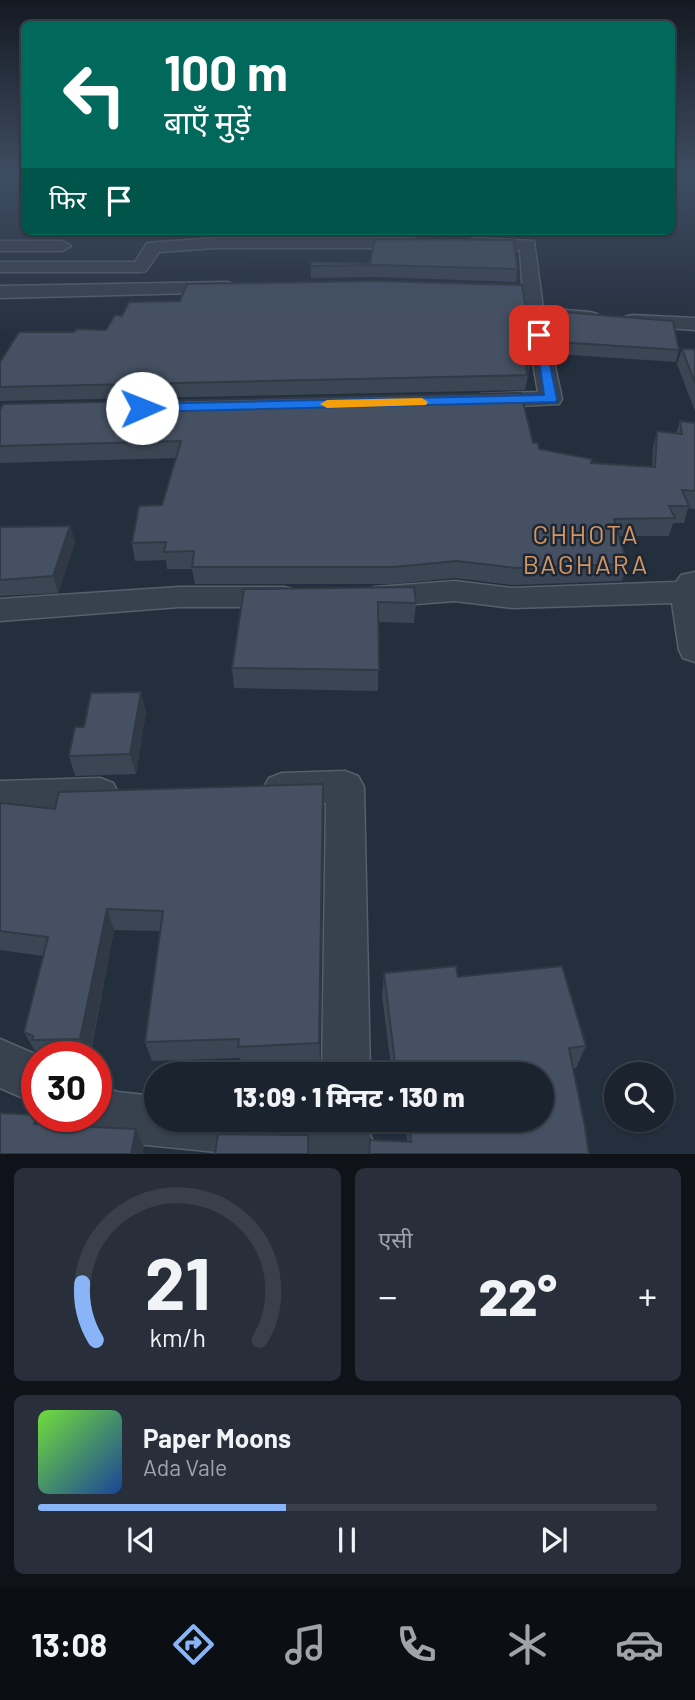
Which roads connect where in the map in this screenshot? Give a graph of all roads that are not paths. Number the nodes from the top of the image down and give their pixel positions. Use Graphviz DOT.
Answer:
graph roads {
  1 [pos="437,243"];
  2 [pos="463,243"];
  3 [pos="0,246"];
  4 [pos="84,246"];
  5 [pos="0,267"];
  6 [pos="250,287"];
  7 [pos="0,292"];
  8 [pos="534,313"];
  9 [pos="695,324"];
  10 [pos="456,401"];
  11 [pos="690,587"];
  12 [pos="312,596"];
  13 [pos="352,597"];
  14 [pos="0,610"];
  15 [pos="695,650"];
  16 [pos="248,790"];
  17 [pos="138,793"];
  18 [pos="0,797"];
  19 [pos="346,1062"];
  20 [pos="0,1063"];
  21 [pos="21,1073"];
  22 [pos="112,1115"];
  23 [pos="346,1138"];
  1 -- 5 [label="street"];
  2 -- 8 [label="street"];
  3 -- 4 [label="street"];
  6 -- 7 [label="street"];
  8 -- 9 [label="street"];
  8 -- 10 [label="street"];
  11 -- 13 [label="street"];
  11 -- 15 [label="street"];
  12 -- 14 [label="street"];
  16 -- 19 [label="street"];
  17 -- 18 [label="street"];
  20 -- 21 [label="street"];
  22 -- 23 [label="street"];
}
